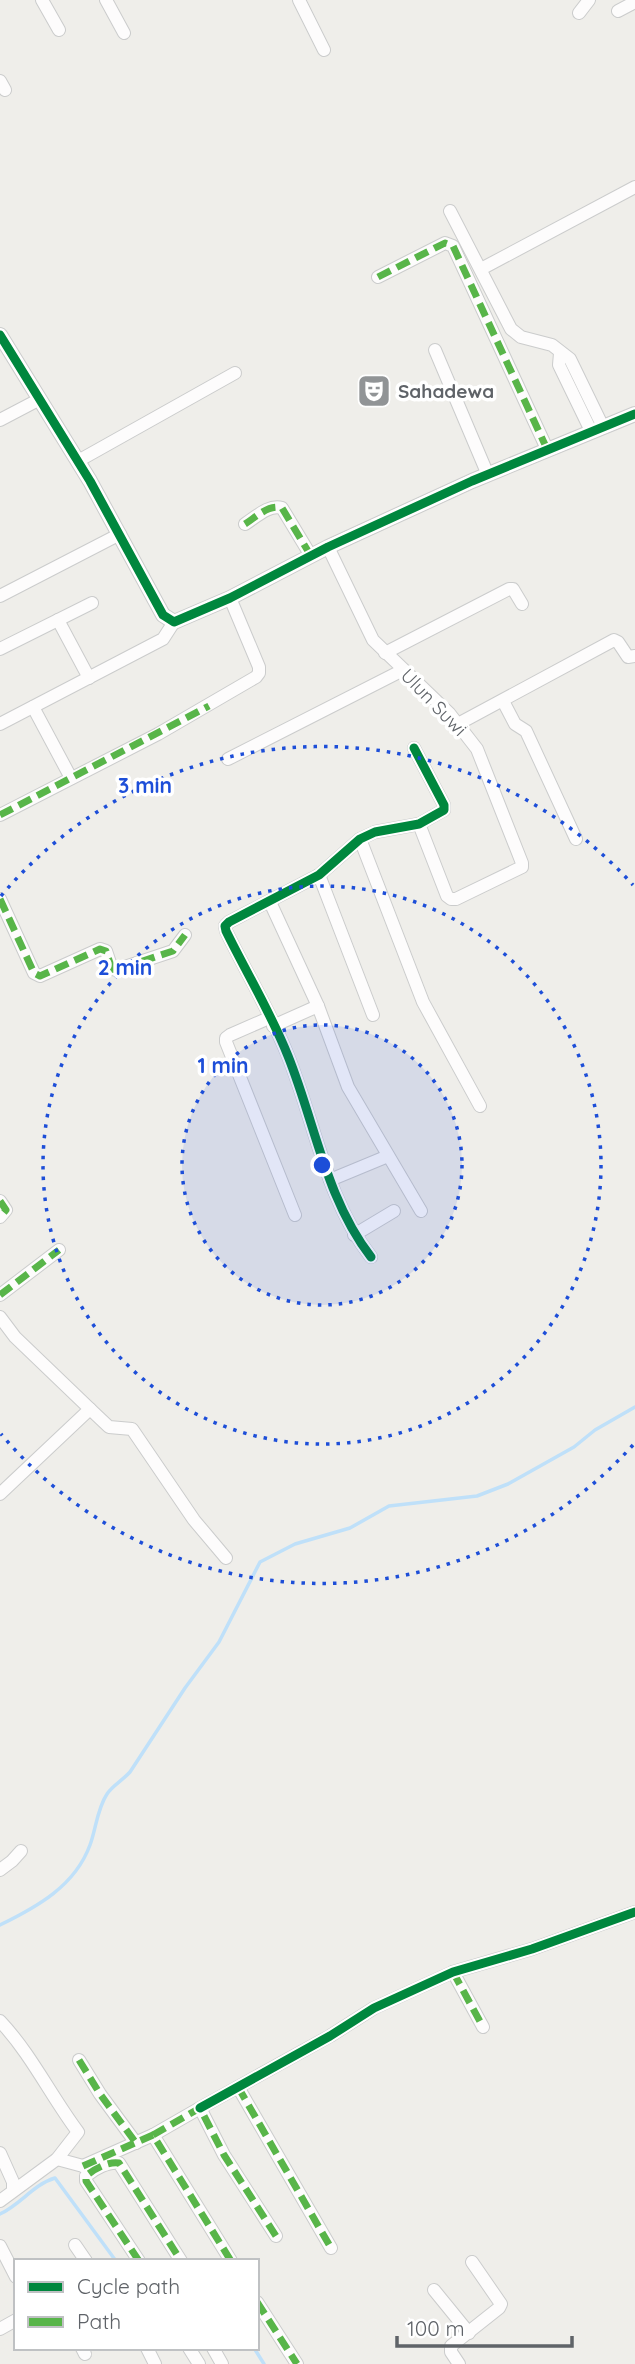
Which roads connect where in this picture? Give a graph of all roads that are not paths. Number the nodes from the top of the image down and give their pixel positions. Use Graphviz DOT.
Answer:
graph roads {
  1 [pos="42,0"];
  2 [pos="106,0"];
  3 [pos="299,0"];
  4 [pos="589,0"];
  5 [pos="635,2"];
  6 [pos="618,10"];
  7 [pos="579,13"];
  8 [pos="59,30"];
  9 [pos="124,33"];
  10 [pos="324,50"];
  11 [pos="635,187"];
  12 [pos="450,211"];
  13 [pos="481,269"];
  14 [pos="379,277"];
  15 [pos="0,335"];
  16 [pos="435,350"];
  17 [pos="235,373"];
  18 [pos="40,399"];
  19 [pos="635,414"];
  20 [pos="0,420"];
  21 [pos="597,429"];
  22 [pos="547,449"];
  23 [pos="78,461"];
  24 [pos="488,475"];
  25 [pos="245,524"];
  26 [pos="120,534"];
  27 [pos="328,547"];
  28 [pos="311,556"];
  29 [pos="0,596"];
  30 [pos="230,598"];
  31 [pos="92,603"];
  32 [pos="522,604"];
  33 [pos="58,620"];
  34 [pos="174,622"];
  35 [pos="0,649"];
  36 [pos="385,653"];
  37 [pos="635,656"];
  38 [pos="403,670"];
  39 [pos="89,678"];
  40 [pos="503,701"];
  41 [pos="33,707"];
  42 [pos="0,724"];
  43 [pos="458,724"];
  44 [pos="414,748"];
  45 [pos="228,759"];
  46 [pos="71,778"];
  47 [pos="0,816"];
  48 [pos="419,824"];
  49 [pos="360,839"];
  50 [pos="576,839"];
  51 [pos="319,875"];
  52 [pos="270,902"];
  53 [pos="1,903"];
  54 [pos="185,935"];
  55 [pos="318,1006"];
  56 [pos="373,1015"];
  57 [pos="271,1022"];
  58 [pos="481,1106"];
  59 [pos="388,1156"];
  60 [pos="330,1180"];
  61 [pos="0,1201"];
  62 [pos="394,1211"];
  63 [pos="421,1211"];
  64 [pos="295,1215"];
  65 [pos="0,1217"];
  66 [pos="354,1235"];
  67 [pos="59,1250"];
  68 [pos="372,1257"];
  69 [pos="0,1295"];
  70 [pos="0,1317"];
  71 [pos="90,1409"];
  72 [pos="0,1494"];
  73 [pos="226,1558"];
  74 [pos="21,1851"];
  75 [pos="0,1870"];
  76 [pos="635,1912"];
  77 [pos="453,1972"];
  78 [pos="0,2021"];
  79 [pos="483,2028"];
  80 [pos="79,2060"];
  81 [pos="238,2087"];
  82 [pos="200,2108"];
  83 [pos="153,2134"];
  84 [pos="136,2143"];
  85 [pos="0,2153"];
  86 [pos="57,2159"];
  87 [pos="87,2169"];
  88 [pos="13,2190"];
  89 [pos="0,2201"];
  90 [pos="276,2235"];
  91 [pos="75,2245"];
  92 [pos="0,2246"];
  93 [pos="331,2248"];
  94 [pos="85,2259"];
  95 [pos="138,2259"];
  96 [pos="180,2259"];
  97 [pos="230,2259"];
  98 [pos="471,2262"];
  99 [pos="14,2273"];
  100 [pos="434,2290"];
  101 [pos="259,2305"];
  102 [pos="469,2333"];
  103 [pos="297,2364"];
  104 [pos="459,2364"];
  1 -- 8 [label="street"];
  2 -- 9 [label="street"];
  3 -- 10 [label="street"];
  4 -- 7 [label="street"];
  5 -- 6 [label="street"];
  11 -- 13 [label="street"];
  12 -- 13 [label="street"];
  13 -- 21 [label="street"];
  14 -- 22 [label="street"];
  15 -- 18 [label="street"];
  16 -- 24 [label="street"];
  17 -- 23 [label="street"];
  18 -- 20 [label="street"];
  18 -- 23 [label="street"];
  19 -- 21 [label="street"];
  21 -- 22 [label="street"];
  22 -- 24 [label="street"];
  23 -- 26 [label="street"];
  24 -- 27 [label="street"];
  25 -- 28 [label="street"];
  26 -- 29 [label="street"];
  26 -- 34 [label="street"];
  27 -- 28 [label="street"];
  27 -- 36 [label="street, Ulun Suwi"];
  28 -- 30 [label="street"];
  30 -- 34 [label="street"];
  30 -- 46 [label="street"];
  31 -- 33 [label="street"];
  32 -- 36 [label="street"];
  33 -- 35 [label="street"];
  33 -- 39 [label="street"];
  34 -- 39 [label="street"];
  36 -- 38 [label="street, Ulun Suwi"];
  37 -- 40 [label="street"];
  38 -- 43 [label="street, Ulun Suwi"];
  38 -- 45 [label="street"];
  39 -- 41 [label="street"];
  40 -- 43 [label="street"];
  40 -- 50 [label="street"];
  41 -- 42 [label="street"];
  41 -- 46 [label="street"];
  43 -- 48 [label="street, Ulun Suwi"];
  44 -- 48 [label="street"];
  46 -- 47 [label="street"];
  48 -- 49 [label="street"];
  49 -- 51 [label="street"];
  49 -- 58 [label="street"];
  51 -- 52 [label="street"];
  51 -- 56 [label="street"];
  52 -- 55 [label="street"];
  52 -- 57 [label="street"];
  53 -- 54 [label="street"];
  55 -- 57 [label="street"];
  55 -- 59 [label="street"];
  57 -- 60 [label="street"];
  57 -- 64 [label="street"];
  59 -- 60 [label="street"];
  59 -- 63 [label="street"];
  60 -- 66 [label="street"];
  61 -- 65 [label="street"];
  62 -- 66 [label="street"];
  66 -- 68 [label="street"];
  67 -- 69 [label="street"];
  70 -- 71 [label="street"];
  71 -- 72 [label="street"];
  71 -- 73 [label="street"];
  74 -- 75 [label="street"];
  76 -- 77 [label="street"];
  77 -- 79 [label="street"];
  77 -- 81 [label="street"];
  78 -- 86 [label="street"];
  80 -- 84 [label="street"];
  81 -- 82 [label="street"];
  81 -- 93 [label="street"];
  82 -- 83 [label="street"];
  82 -- 90 [label="street"];
  83 -- 84 [label="street"];
  83 -- 97 [label="street"];
  84 -- 87 [label="street"];
  85 -- 88 [label="street"];
  86 -- 87 [label="street"];
  86 -- 88 [label="street"];
  87 -- 95 [label="street"];
  87 -- 96 [label="street"];
  88 -- 89 [label="street"];
  91 -- 94 [label="street"];
  92 -- 99 [label="street"];
  98 -- 102 [label="street"];
  100 -- 102 [label="street"];
  101 -- 103 [label="street"];
  102 -- 104 [label="street"];
}
